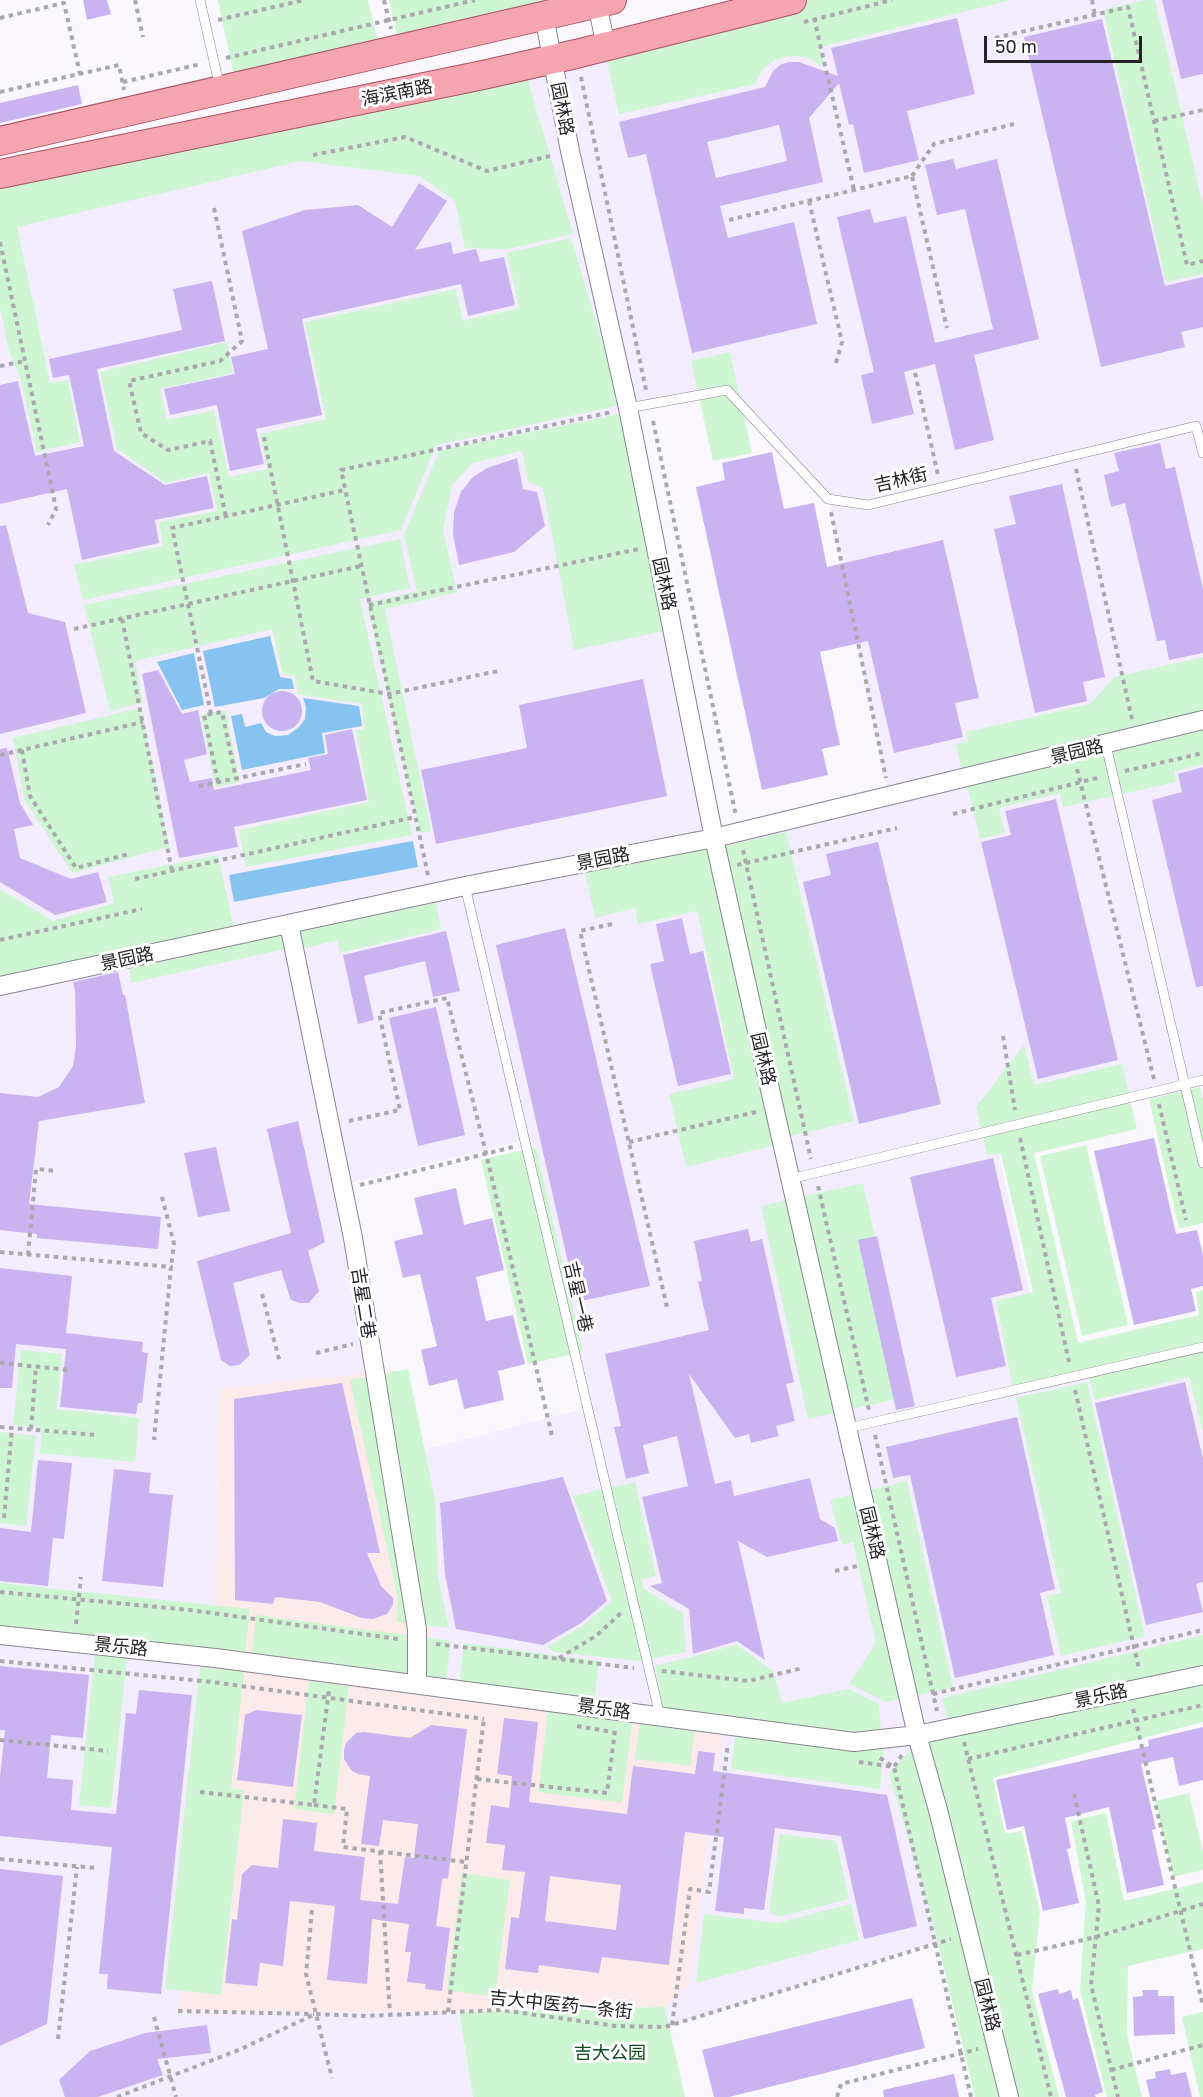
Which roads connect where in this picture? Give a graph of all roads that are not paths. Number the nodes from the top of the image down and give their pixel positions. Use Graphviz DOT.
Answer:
graph roads {
  1 [pos="200,0"];
  2 [pos="601,1"];
  3 [pos="802,5"];
  4 [pos="544,16"];
  5 [pos="606,46"];
  6 [pos="565,57"];
  7 [pos="221,90"];
  8 [pos="0,141"];
  9 [pos="0,174"];
  10 [pos="628,408"];
  11 [pos="1203,453"];
  12 [pos="1203,720"];
  13 [pos="1106,745"];
  14 [pos="714,838"];
  15 [pos="465,886"];
  16 [pos="289,924"];
  17 [pos="0,986"];
  18 [pos="1203,1080"];
  19 [pos="1185,1084"];
  20 [pos="1203,1163"];
  21 [pos="790,1179"];
  22 [pos="1203,1347"];
  23 [pos="848,1428"];
  24 [pos="0,1635"];
  25 [pos="1203,1675"];
  26 [pos="417,1684"];
  27 [pos="660,1716"];
  28 [pos="917,1735"];
  29 [pos="1009,2097"];
  1 -- 7 [label="lane"];
  2 -- 4 [label="main road"];
  2 -- 5 [label="street"];
  3 -- 5 [label="main road, 海滨南路"];
  4 -- 6 [label="street, 园林路"];
  4 -- 7 [label="main road"];
  5 -- 6 [label="main road, 海滨南路"];
  6 -- 9 [label="main road, 海滨南路"];
  6 -- 10 [label="street, 园林路"];
  7 -- 8 [label="main road"];
  10 -- 11 [label="lane, 吉林街"];
  10 -- 14 [label="street, 园林路"];
  12 -- 13 [label="street, 景园路"];
  13 -- 14 [label="street, 景园路"];
  13 -- 19 [label="lane"];
  14 -- 15 [label="street, 景园路"];
  14 -- 21 [label="street, 园林路"];
  15 -- 16 [label="street, 景园路"];
  15 -- 27 [label="lane, 吉星一巷"];
  16 -- 17 [label="street, 景园路"];
  16 -- 26 [label="street, 吉星二巷"];
  18 -- 19 [label="lane"];
  19 -- 20 [label="lane"];
  19 -- 21 [label="lane"];
  21 -- 23 [label="street, 园林路"];
  22 -- 23 [label="lane"];
  23 -- 28 [label="street, 园林路"];
  24 -- 26 [label="street, 景乐路"];
  25 -- 28 [label="street, 景乐路"];
  26 -- 27 [label="street, 景乐路"];
  27 -- 28 [label="street, 景乐路"];
  28 -- 29 [label="street, 园林路"];
}
